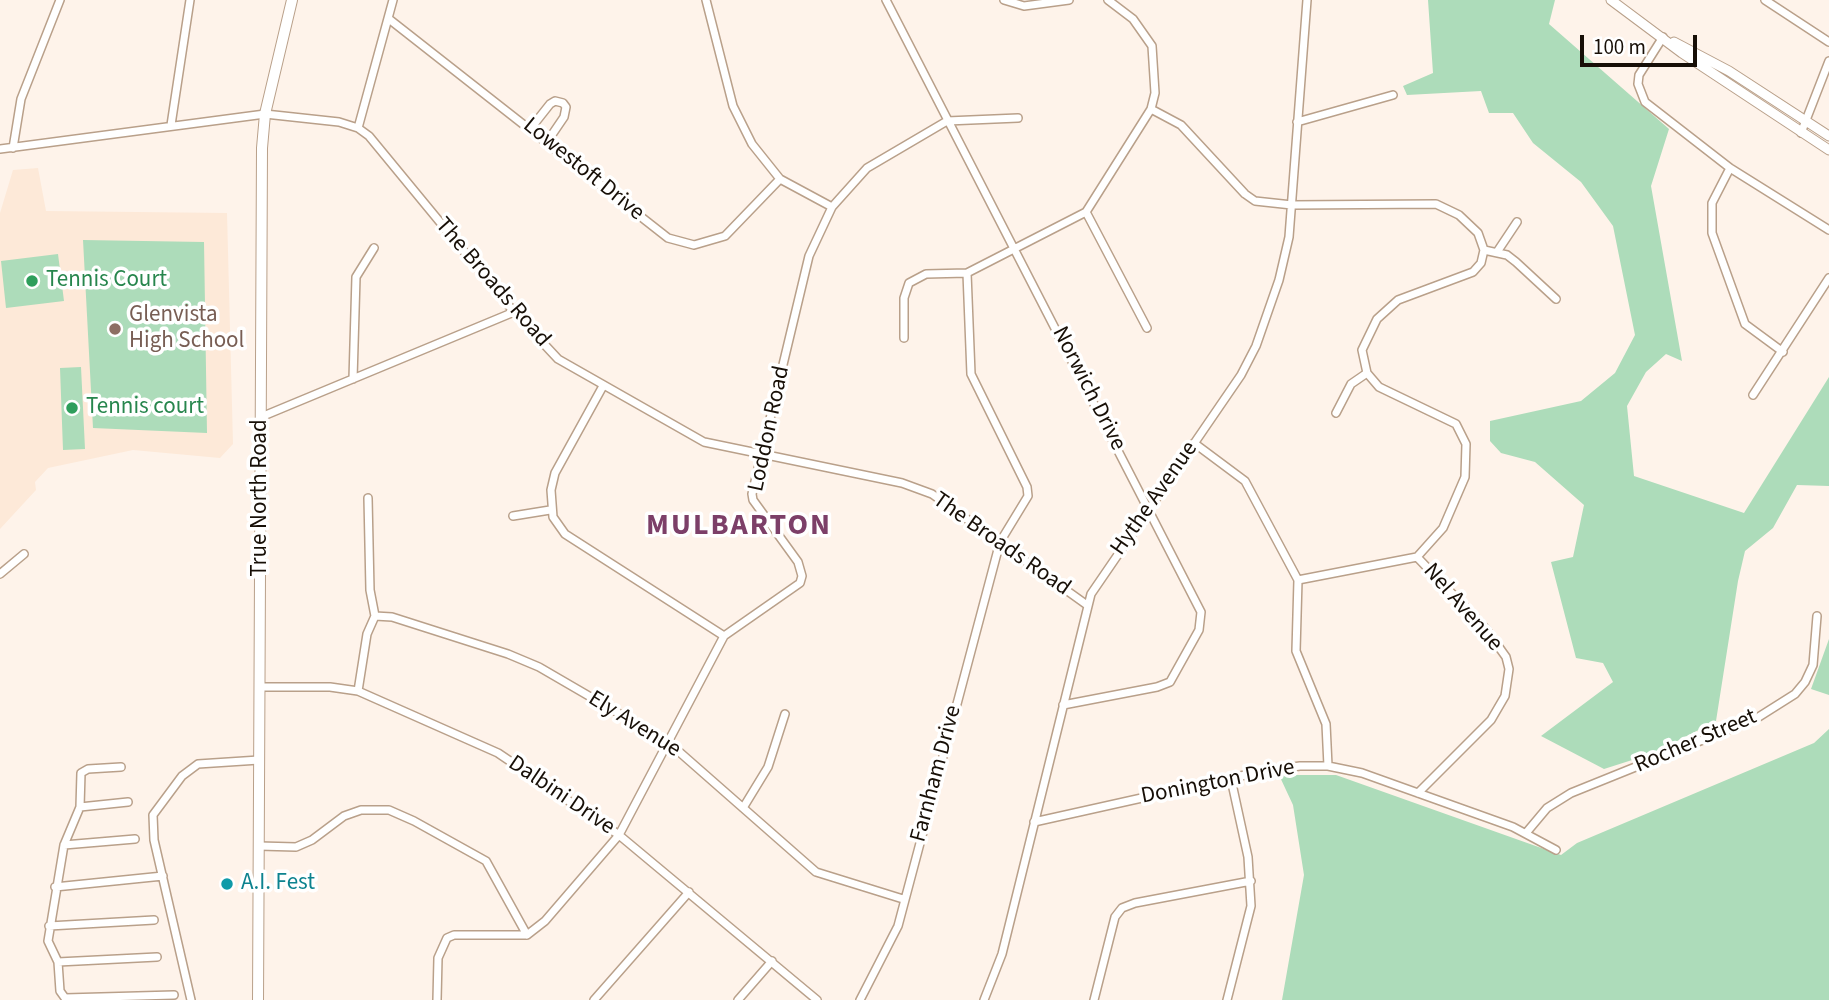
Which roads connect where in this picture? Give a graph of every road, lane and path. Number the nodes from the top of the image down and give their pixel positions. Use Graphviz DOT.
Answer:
graph roads {
  1 [pos="60,0"];
  2 [pos="190,0"];
  3 [pos="292,0"];
  4 [pos="393,0"];
  5 [pos="706,0"];
  6 [pos="886,0"];
  7 [pos="1004,0"];
  8 [pos="1069,0"];
  9 [pos="1108,0"];
  10 [pos="1307,0"];
  11 [pos="1611,0"];
  12 [pos="1765,0"];
  13 [pos="389,19"];
  14 [pos="1663,37"];
  15 [pos="1829,42"];
  16 [pos="1829,61"];
  17 [pos="1393,95"];
  18 [pos="1151,109"];
  19 [pos="265,114"];
  20 [pos="1018,118"];
  21 [pos="947,121"];
  22 [pos="1297,122"];
  23 [pos="1806,122"];
  24 [pos="171,125"];
  25 [pos="358,128"];
  26 [pos="531,128"];
  27 [pos="1801,133"];
  28 [pos="1829,136"];
  29 [pos="547,142"];
  30 [pos="13,148"];
  31 [pos="0,149"];
  32 [pos="1829,150"];
  33 [pos="1730,168"];
  34 [pos="780,179"];
  35 [pos="1292,205"];
  36 [pos="832,207"];
  37 [pos="1086,212"];
  38 [pos="1517,222"];
  39 [pos="1829,230"];
  40 [pos="374,248"];
  41 [pos="1015,249"];
  42 [pos="1484,250"];
  43 [pos="1497,252"];
  44 [pos="967,273"];
  45 [pos="1829,278"];
  46 [pos="1556,299"];
  47 [pos="514,312"];
  48 [pos="1147,328"];
  49 [pos="904,338"];
  50 [pos="1783,352"];
  51 [pos="1367,373"];
  52 [pos="353,379"];
  53 [pos="603,386"];
  54 [pos="1753,395"];
  55 [pos="1336,413"];
  56 [pos="261,417"];
  57 [pos="1194,443"];
  58 [pos="760,454"];
  59 [pos="368,498"];
  60 [pos="1148,507"];
  61 [pos="550,510"];
  62 [pos="513,516"];
  63 [pos="1000,542"];
  64 [pos="24,554"];
  65 [pos="1417,557"];
  66 [pos="0,573"];
  67 [pos="1298,580"];
  68 [pos="1087,606"];
  69 [pos="375,616"];
  70 [pos="1817,616"];
  71 [pos="724,636"];
  72 [pos="260,687"];
  73 [pos="358,691"];
  74 [pos="1063,705"];
  75 [pos="785,714"];
  76 [pos="668,742"];
  77 [pos="259,760"];
  78 [pos="1328,766"];
  79 [pos="121,767"];
  80 [pos="1231,779"];
  81 [pos="1418,793"];
  82 [pos="128,802"];
  83 [pos="80,807"];
  84 [pos="743,808"];
  85 [pos="1034,822"];
  86 [pos="1527,833"];
  87 [pos="619,835"];
  88 [pos="135,839"];
  89 [pos="64,845"];
  90 [pos="259,846"];
  91 [pos="1556,850"];
  92 [pos="163,876"];
  93 [pos="1251,881"];
  94 [pos="55,887"];
  95 [pos="689,892"];
  96 [pos="904,899"];
  97 [pos="154,920"];
  98 [pos="49,926"];
  99 [pos="527,935"];
  100 [pos="157,957"];
  101 [pos="772,961"];
  102 [pos="58,962"];
  103 [pos="174,995"];
  104 [pos="191,1000"];
  105 [pos="258,1000"];
  106 [pos="437,1000"];
  107 [pos="594,1000"];
  108 [pos="738,1000"];
  109 [pos="817,1000"];
  110 [pos="860,1000"];
  111 [pos="984,1000"];
  112 [pos="1094,1000"];
  113 [pos="1227,1000"];
  1 -- 30 [label="street"];
  2 -- 24 [label="street"];
  3 -- 19 [label="main road, True North Road"];
  4 -- 13 [label="street"];
  5 -- 34 [label="street"];
  6 -- 21 [label="street, Norwich Drive"];
  7 -- 8 [label="street"];
  9 -- 18 [label="street"];
  10 -- 22 [label="street, Hythe Avenue"];
  11 -- 14 [label="street"];
  12 -- 15 [label="street"];
  13 -- 25 [label="street"];
  13 -- 26 [label="street, Lowestoft Drive"];
  14 -- 23 [label="street"];
  14 -- 27 [label="street"];
  14 -- 33 [label="street"];
  16 -- 23 [label="street"];
  17 -- 22 [label="street"];
  18 -- 35 [label="street"];
  18 -- 37 [label="street"];
  19 -- 24 [label="street"];
  19 -- 25 [label="street"];
  19 -- 56 [label="main road, True North Road"];
  20 -- 21 [label="street, Loddon Road"];
  21 -- 36 [label="street, Loddon Road"];
  21 -- 41 [label="street, Norwich Drive"];
  22 -- 35 [label="street, Hythe Avenue"];
  23 -- 27 [label="street"];
  23 -- 28 [label="street"];
  24 -- 30 [label="street"];
  25 -- 47 [label="street, The Broads Road"];
  26 -- 29 [label="street, Lowestoft Drive"];
  26 -- 29 [label="street"];
  27 -- 32 [label="street"];
  29 -- 34 [label="street, Lowestoft Drive"];
  30 -- 31 [label="street"];
  33 -- 39 [label="street"];
  33 -- 50 [label="street"];
  34 -- 36 [label="street"];
  35 -- 42 [label="street"];
  35 -- 57 [label="street, Hythe Avenue"];
  36 -- 58 [label="street, Loddon Road"];
  37 -- 41 [label="street"];
  37 -- 48 [label="street"];
  38 -- 43 [label="street"];
  40 -- 52 [label="street"];
  41 -- 44 [label="street"];
  41 -- 60 [label="street, Norwich Drive"];
  42 -- 43 [label="street"];
  42 -- 51 [label="street"];
  43 -- 46 [label="street"];
  44 -- 49 [label="street"];
  44 -- 63 [label="street, Farnham Drive"];
  45 -- 50 [label="street"];
  47 -- 52 [label="street"];
  47 -- 53 [label="street, The Broads Road"];
  50 -- 54 [label="street"];
  51 -- 55 [label="street"];
  51 -- 65 [label="street"];
  52 -- 56 [label="street"];
  53 -- 58 [label="street, The Broads Road"];
  53 -- 61 [label="street"];
  56 -- 72 [label="main road, True North Road"];
  57 -- 60 [label="street, Hythe Avenue"];
  57 -- 67 [label="street"];
  58 -- 63 [label="street, The Broads Road"];
  58 -- 71 [label="street, Loddon Road"];
  59 -- 69 [label="street"];
  60 -- 68 [label="street, Hythe Avenue"];
  60 -- 74 [label="street, Norwich Drive"];
  61 -- 62 [label="street"];
  61 -- 71 [label="street"];
  63 -- 68 [label="street, The Broads Road"];
  63 -- 96 [label="street, Farnham Drive"];
  64 -- 66 [label="street"];
  65 -- 67 [label="street"];
  65 -- 81 [label="street, Nel Avenue"];
  67 -- 78 [label="street"];
  68 -- 74 [label="street, Hythe Avenue"];
  69 -- 73 [label="street"];
  69 -- 76 [label="street, Ely Avenue"];
  70 -- 86 [label="street, Rocher Street"];
  71 -- 76 [label="street, Loddon Road"];
  72 -- 73 [label="street, Dalbini Drive"];
  72 -- 77 [label="main road, True North Road"];
  73 -- 87 [label="street, Dalbini Drive"];
  74 -- 85 [label="street, Hythe Avenue"];
  75 -- 84 [label="street"];
  76 -- 84 [label="street, Ely Avenue"];
  76 -- 87 [label="street, Loddon Road"];
  77 -- 90 [label="main road, True North Road"];
  77 -- 92 [label="street"];
  78 -- 80 [label="street, Donington Drive"];
  78 -- 81 [label="street, Donington Drive"];
  79 -- 83 [label="street"];
  80 -- 85 [label="street, Donington Drive"];
  80 -- 93 [label="street"];
  81 -- 86 [label="street, Donington Drive"];
  82 -- 83 [label="street"];
  83 -- 89 [label="street"];
  84 -- 96 [label="street, Ely Avenue"];
  85 -- 111 [label="street, Hythe Avenue"];
  86 -- 91 [label="street, Donington Drive"];
  87 -- 95 [label="street, Dalbini Drive"];
  87 -- 99 [label="street, Loddon Road"];
  88 -- 89 [label="street"];
  89 -- 94 [label="street"];
  90 -- 99 [label="street"];
  90 -- 105 [label="main road, True North Road"];
  92 -- 94 [label="street"];
  92 -- 104 [label="street"];
  93 -- 112 [label="street"];
  93 -- 113 [label="street"];
  94 -- 98 [label="street"];
  95 -- 101 [label="street, Dalbini Drive"];
  95 -- 107 [label="street"];
  96 -- 110 [label="street, Farnham Drive"];
  97 -- 98 [label="street"];
  98 -- 102 [label="street"];
  99 -- 106 [label="street"];
  100 -- 102 [label="street"];
  101 -- 108 [label="street"];
  101 -- 109 [label="street, Dalbini Drive"];
  102 -- 103 [label="street"];
}
